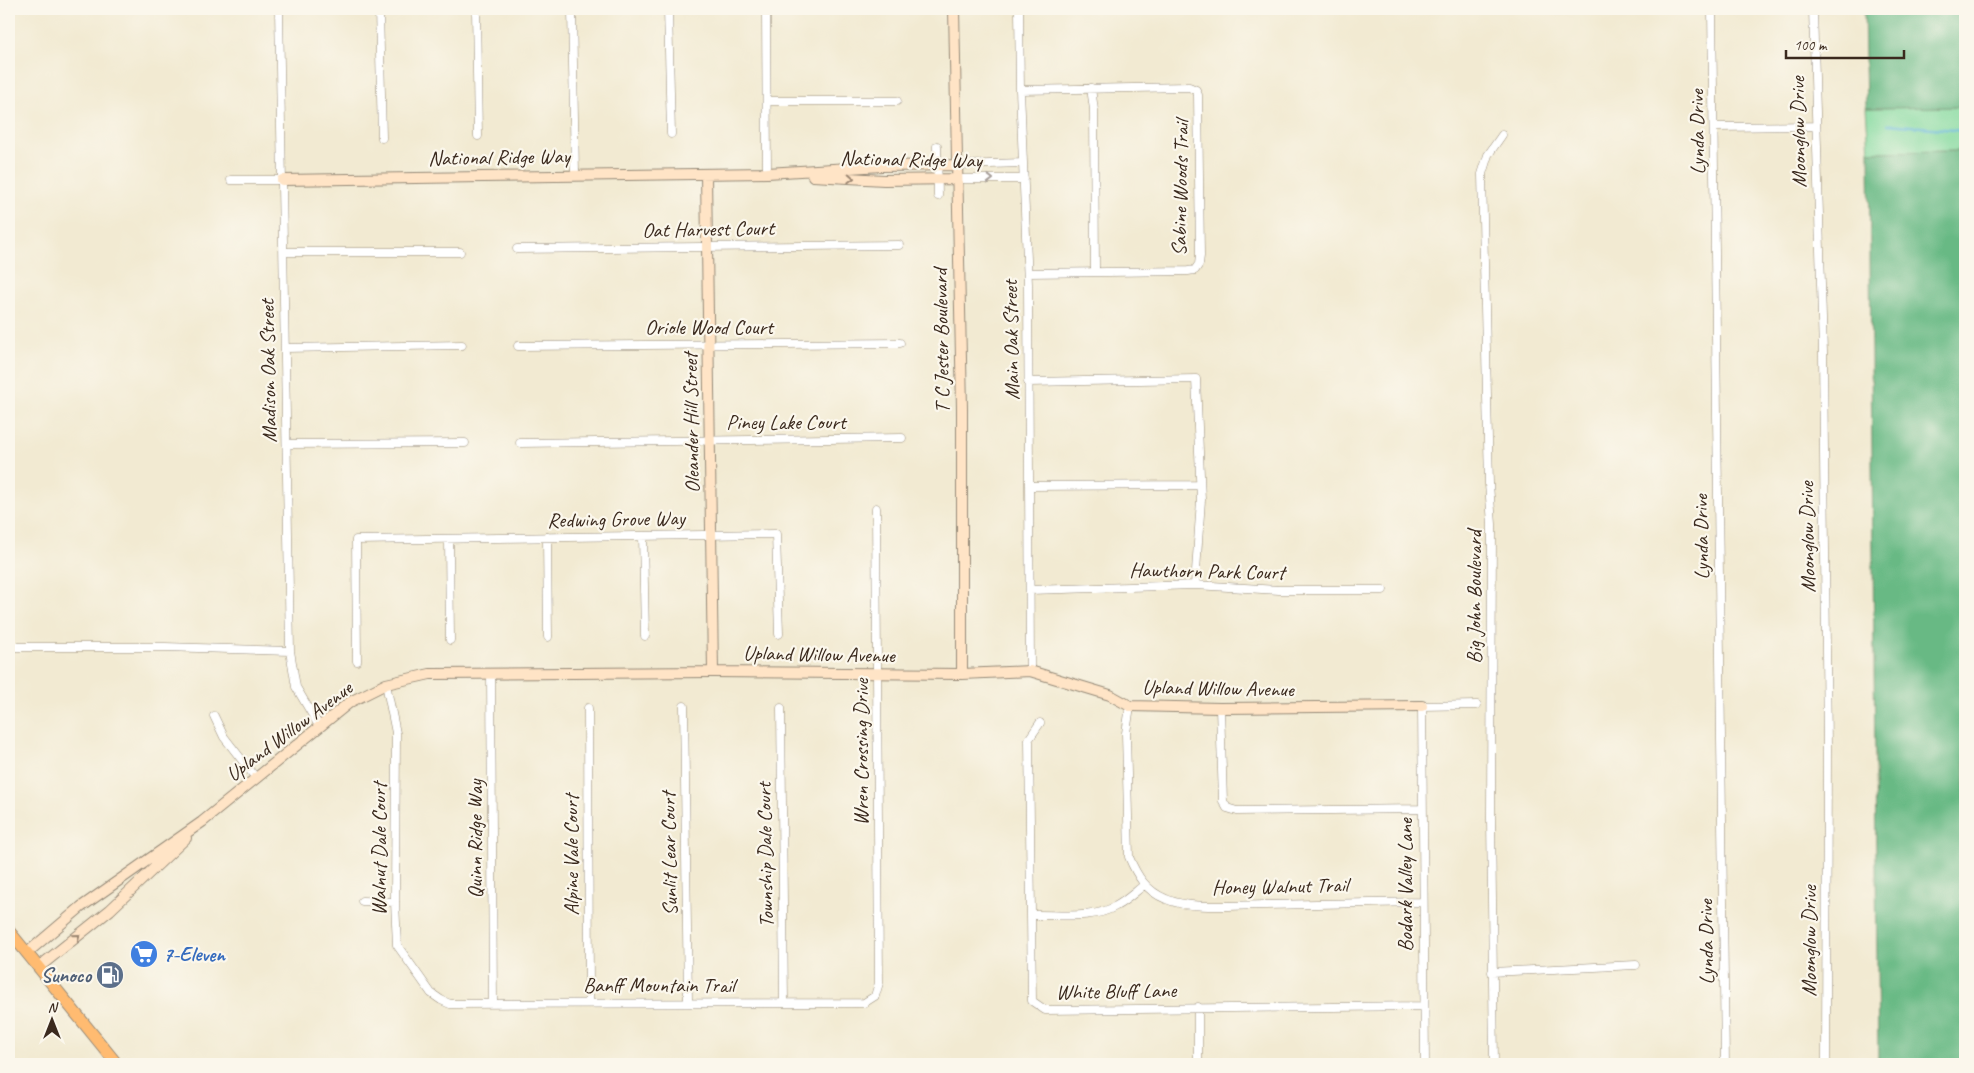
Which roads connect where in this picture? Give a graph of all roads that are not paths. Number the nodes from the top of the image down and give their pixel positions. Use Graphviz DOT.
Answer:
graph roads {
  1 [pos="279,9"];
  2 [pos="379,9"];
  3 [pos="476,9"];
  4 [pos="572,9"];
  5 [pos="668,9"];
  6 [pos="766,9"];
  7 [pos="954,9"];
  8 [pos="1020,9"];
  9 [pos="1712,9"];
  10 [pos="1813,9"];
  11 [pos="1091,88"];
  12 [pos="1020,90"];
  13 [pos="767,101"];
  14 [pos="897,101"];
  15 [pos="1815,126"];
  16 [pos="1715,127"];
  17 [pos="671,134"];
  18 [pos="478,136"];
  19 [pos="1502,136"];
  20 [pos="382,138"];
  21 [pos="937,146"];
  22 [pos="1023,163"];
  23 [pos="937,165"];
  24 [pos="957,165"];
  25 [pos="767,173"];
  26 [pos="574,174"];
  27 [pos="706,174"];
  28 [pos="938,179"];
  29 [pos="957,179"];
  30 [pos="1024,179"];
  31 [pos="231,180"];
  32 [pos="282,180"];
  33 [pos="938,196"];
  34 [pos="899,245"];
  35 [pos="707,246"];
  36 [pos="517,249"];
  37 [pos="284,252"];
  38 [pos="460,252"];
  39 [pos="1095,272"];
  40 [pos="1028,273"];
  41 [pos="900,343"];
  42 [pos="708,344"];
  43 [pos="462,345"];
  44 [pos="518,346"];
  45 [pos="285,348"];
  46 [pos="1028,382"];
  47 [pos="902,438"];
  48 [pos="710,440"];
  49 [pos="465,442"];
  50 [pos="520,442"];
  51 [pos="287,444"];
  52 [pos="1200,485"];
  53 [pos="1029,486"];
  54 [pos="876,508"];
  55 [pos="710,535"];
  56 [pos="643,536"];
  57 [pos="547,537"];
  58 [pos="449,538"];
  59 [pos="1195,585"];
  60 [pos="1030,590"];
  61 [pos="1383,590"];
  62 [pos="779,634"];
  63 [pos="645,636"];
  64 [pos="548,637"];
  65 [pos="450,640"];
  66 [pos="9,647"];
  67 [pos="290,651"];
  68 [pos="357,661"];
  69 [pos="1030,671"];
  70 [pos="713,672"];
  71 [pos="491,673"];
  72 [pos="878,674"];
  73 [pos="962,674"];
  74 [pos="386,684"];
  75 [pos="1477,705"];
  76 [pos="684,706"];
  77 [pos="1130,706"];
  78 [pos="1422,706"];
  79 [pos="588,708"];
  80 [pos="781,708"];
  81 [pos="1220,708"];
  82 [pos="214,716"];
  83 [pos="1040,724"];
  84 [pos="319,726"];
  85 [pos="256,778"];
  86 [pos="1422,809"];
  87 [pos="202,822"];
  88 [pos="118,880"];
  89 [pos="1144,885"];
  90 [pos="129,893"];
  91 [pos="362,901"];
  92 [pos="395,902"];
  93 [pos="1422,902"];
  94 [pos="1031,915"];
  95 [pos="9,931"];
  96 [pos="27,953"];
  97 [pos="1636,965"];
  98 [pos="39,967"];
  99 [pos="1492,972"];
  100 [pos="875,996"];
  101 [pos="441,1000"];
  102 [pos="688,1002"];
  103 [pos="784,1002"];
  104 [pos="589,1003"];
  105 [pos="493,1004"];
  106 [pos="1424,1006"];
  107 [pos="1198,1007"];
  108 [pos="117,1064"];
  109 [pos="1198,1064"];
  110 [pos="1424,1064"];
  111 [pos="1494,1064"];
  112 [pos="1725,1064"];
  113 [pos="1826,1064"];
  1 -- 32 [label="street, Madison Oak Street"];
  2 -- 20 [label="street"];
  3 -- 18 [label="street"];
  4 -- 26 [label="street"];
  5 -- 17 [label="street"];
  6 -- 13 [label="street"];
  7 -- 24 [label="street, T C Jester Boulevard"];
  8 -- 12 [label="street, Main Oak Street"];
  9 -- 16 [label="street, Lynda Drive"];
  10 -- 15 [label="street, Moonglow Drive"];
  11 -- 12 [label="street"];
  11 -- 39 [label="street"];
  11 -- 39 [label="street, Sabine Woods Trail"];
  12 -- 22 [label="street, Main Oak Street"];
  13 -- 14 [label="street"];
  13 -- 25 [label="street"];
  15 -- 16 [label="street"];
  15 -- 113 [label="street, Moonglow Drive"];
  16 -- 112 [label="street, Lynda Drive"];
  19 -- 99 [label="street, Big John Boulevard"];
  21 -- 23 [label="street"];
  22 -- 24 [label="street, National Ridge Way"];
  22 -- 30 [label="street, Main Oak Street"];
  23 -- 24 [label="street, National Ridge Way"];
  23 -- 25 [label="street, National Ridge Way"];
  23 -- 28 [label="street"];
  24 -- 29 [label="street, T C Jester Boulevard"];
  25 -- 27 [label="street, National Ridge Way"];
  25 -- 28 [label="street, National Ridge Way, one-way"];
  26 -- 27 [label="street, National Ridge Way"];
  26 -- 32 [label="street, National Ridge Way"];
  27 -- 35 [label="street, Oleander Hill Street"];
  28 -- 29 [label="street, National Ridge Way"];
  28 -- 33 [label="street"];
  29 -- 30 [label="street, National Ridge Way, one-way"];
  29 -- 73 [label="street, T C Jester Boulevard"];
  30 -- 40 [label="street, Main Oak Street"];
  31 -- 32 [label="street, National Ridge Way"];
  32 -- 37 [label="street, Madison Oak Street"];
  34 -- 35 [label="street, Oat Harvest Court"];
  35 -- 36 [label="street, Oat Harvest Court"];
  35 -- 42 [label="street, Oleander Hill Street"];
  37 -- 38 [label="street"];
  37 -- 45 [label="street, Madison Oak Street"];
  39 -- 40 [label="street, Sabine Woods Trail"];
  40 -- 46 [label="street, Main Oak Street"];
  41 -- 42 [label="street, Oriole Wood Court"];
  42 -- 44 [label="street, Oriole Wood Court"];
  42 -- 48 [label="street, Oleander Hill Street"];
  43 -- 45 [label="street"];
  45 -- 51 [label="street, Madison Oak Street"];
  46 -- 52 [label="street"];
  46 -- 53 [label="street, Main Oak Street"];
  47 -- 48 [label="street, Piney Lake Court"];
  48 -- 50 [label="street, Piney Lake Court"];
  48 -- 55 [label="street, Oleander Hill Street"];
  49 -- 51 [label="street"];
  51 -- 67 [label="street, Madison Oak Street"];
  52 -- 53 [label="street"];
  52 -- 59 [label="street"];
  53 -- 60 [label="street, Main Oak Street"];
  54 -- 72 [label="street, Wren Crossing Drive"];
  55 -- 56 [label="street, Redwing Grove Way"];
  55 -- 62 [label="street, Redwing Grove Way"];
  55 -- 70 [label="street, Oleander Hill Street"];
  56 -- 57 [label="street, Redwing Grove Way"];
  56 -- 63 [label="street"];
  57 -- 58 [label="street, Redwing Grove Way"];
  57 -- 64 [label="street"];
  58 -- 65 [label="street"];
  58 -- 68 [label="street, Redwing Grove Way"];
  59 -- 60 [label="street, Hawthorn Park Court"];
  59 -- 61 [label="street, Hawthorn Park Court"];
  60 -- 69 [label="street, Main Oak Street"];
  66 -- 67 [label="street"];
  67 -- 84 [label="street, Madison Oak Street"];
  69 -- 73 [label="street, Upland Willow Avenue"];
  69 -- 77 [label="street, Upland Willow Avenue"];
  70 -- 71 [label="street, Upland Willow Avenue"];
  70 -- 72 [label="street, Upland Willow Avenue"];
  71 -- 74 [label="street, Upland Willow Avenue"];
  71 -- 105 [label="street, Quinn Ridge Way"];
  72 -- 73 [label="street, Upland Willow Avenue"];
  72 -- 100 [label="street, Wren Crossing Drive"];
  74 -- 84 [label="street, Upland Willow Avenue"];
  74 -- 92 [label="street, Walnut Dale Court"];
  75 -- 78 [label="street, Upland Willow Avenue"];
  76 -- 102 [label="street, Sunlit Lear Court"];
  77 -- 81 [label="street, Upland Willow Avenue"];
  77 -- 89 [label="street"];
  78 -- 81 [label="street, Upland Willow Avenue"];
  78 -- 86 [label="street, Bodark Valley Lane"];
  79 -- 104 [label="street, Alpine Vale Court"];
  80 -- 103 [label="street, Township Dale Court"];
  81 -- 86 [label="street"];
  82 -- 85 [label="street"];
  83 -- 94 [label="street, White Bluff Lane"];
  84 -- 85 [label="street, Upland Willow Avenue"];
  85 -- 87 [label="street, Upland Willow Avenue"];
  86 -- 93 [label="street, Bodark Valley Lane"];
  87 -- 88 [label="street, Upland Willow Avenue"];
  87 -- 90 [label="street, Upland Willow Avenue"];
  88 -- 90 [label="street"];
  88 -- 96 [label="street, Upland Willow Avenue"];
  89 -- 93 [label="street, Honey Walnut Trail"];
  89 -- 94 [label="street"];
  98 -- 90 [label="street, Upland Willow Avenue, one-way"];
  91 -- 92 [label="street"];
  92 -- 101 [label="street, Walnut Dale Court"];
  93 -- 106 [label="street, Bodark Valley Lane"];
  94 -- 107 [label="street, White Bluff Lane"];
  95 -- 96 [label="main road"];
  96 -- 98 [label="main road"];
  97 -- 99 [label="street"];
  98 -- 108 [label="main road"];
  99 -- 111 [label="street, Big John Boulevard"];
  100 -- 103 [label="street, Banff Mountain Trail"];
  101 -- 105 [label="street, Banff Mountain Trail"];
  102 -- 103 [label="street, Banff Mountain Trail"];
  102 -- 104 [label="street, Banff Mountain Trail"];
  104 -- 105 [label="street, Banff Mountain Trail"];
  106 -- 107 [label="street, White Bluff Lane"];
  106 -- 110 [label="street, Bodark Valley Lane"];
  107 -- 109 [label="street"];
}
